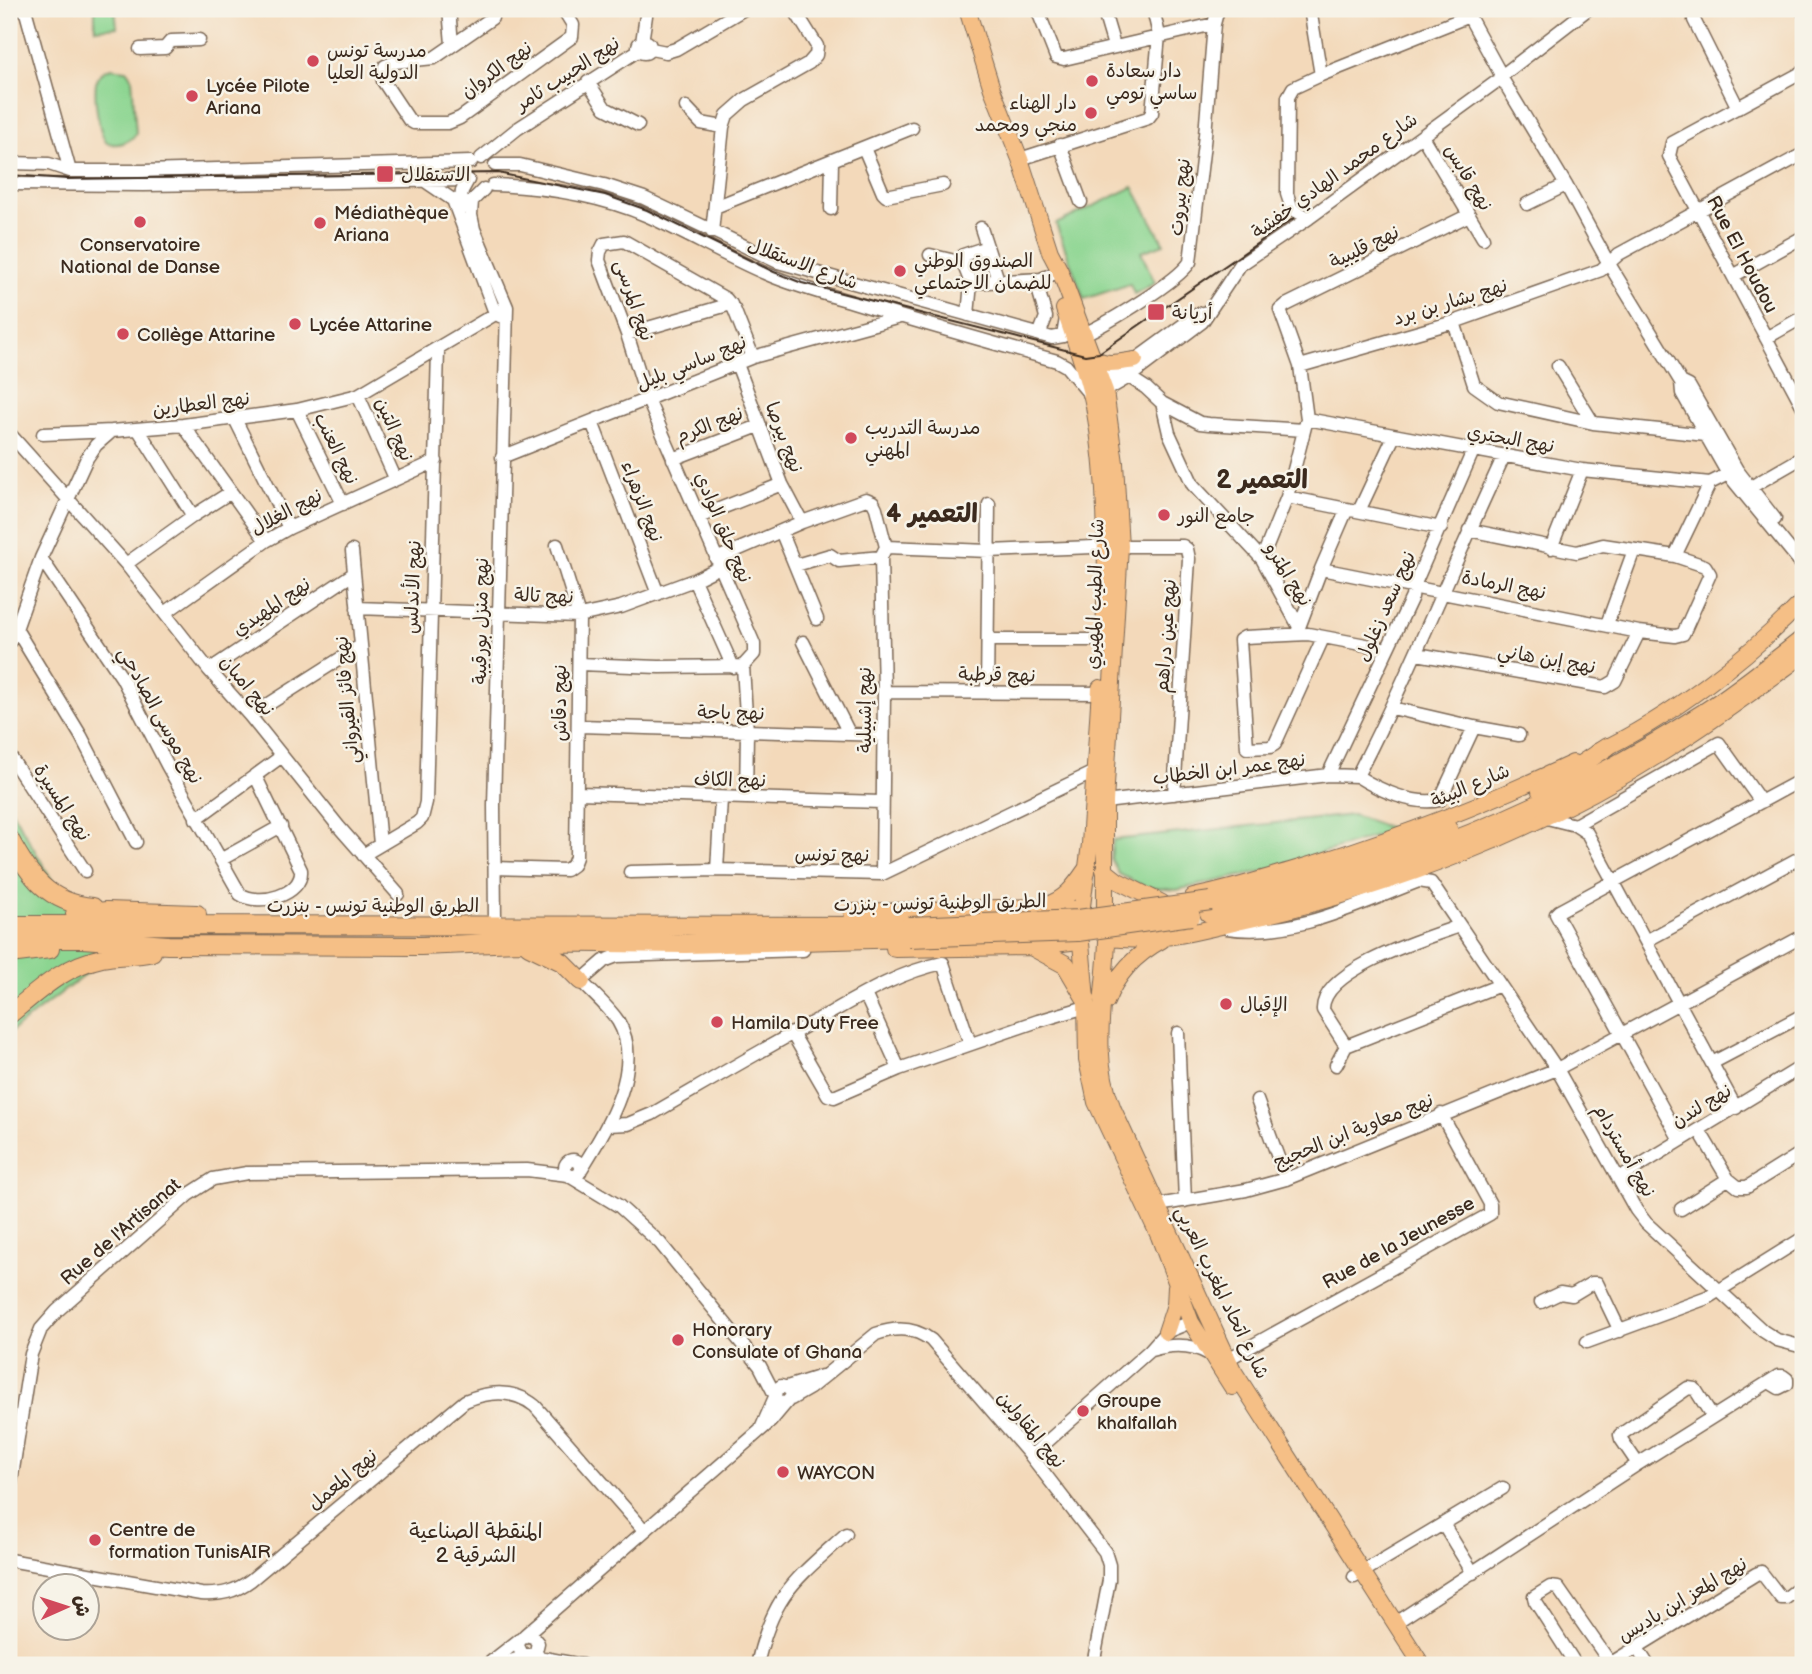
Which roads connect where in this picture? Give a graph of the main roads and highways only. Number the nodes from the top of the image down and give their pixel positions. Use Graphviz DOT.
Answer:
graph roads {
  1 [pos="967,9"];
  2 [pos="1051,275"];
  3 [pos="1093,356"];
  4 [pos="1135,360"];
  5 [pos="1096,388"];
  6 [pos="1114,546"];
  7 [pos="1803,601"];
  8 [pos="1803,626"];
  9 [pos="1803,639"];
  10 [pos="1803,655"];
  11 [pos="1757,669"];
  12 [pos="1105,693"];
  13 [pos="1606,747"];
  14 [pos="1541,791"];
  15 [pos="9,838"];
  16 [pos="1095,870"];
  17 [pos="1162,903"];
  18 [pos="1106,907"];
  19 [pos="1037,908"];
  20 [pos="1079,908"];
  21 [pos="107,911"];
  22 [pos="1213,913"];
  23 [pos="9,914"];
  24 [pos="370,924"];
  25 [pos="9,925"];
  26 [pos="669,925"];
  27 [pos="909,932"];
  28 [pos="1172,935"];
  29 [pos="9,939"];
  30 [pos="1109,940"];
  31 [pos="122,942"];
  32 [pos="519,942"];
  33 [pos="1079,942"];
  34 [pos="167,944"];
  35 [pos="686,944"];
  36 [pos="1031,946"];
  37 [pos="9,954"];
  38 [pos="581,981"];
  39 [pos="1086,1003"];
  40 [pos="9,1015"];
  41 [pos="1101,1017"];
  42 [pos="1174,1275"];
  43 [pos="1191,1322"];
  44 [pos="1166,1332"];
  45 [pos="1228,1359"];
  46 [pos="1358,1574"];
  47 [pos="1410,1665"];
  48 [pos="1422,1665"];
  1 -- 2 [label="main road, شارع الطيب المهيري"];
  2 -- 3 [label="main road, شارع الطيب المهيري"];
  2 -- 5 [label="main road, شارع الطيب المهيري"];
  3 -- 4 [label="main road"];
  3 -- 5 [label="main road, شارع الطيب المهيري"];
  5 -- 6 [label="main road, شارع الطيب المهيري"];
  6 -- 12 [label="main road, شارع الطيب المهيري"];
  6 -- 12 [label="main road, شارع الطيب المهيري"];
  7 -- 13 [label="main road, شارع البيئة"];
  8 -- 11 [label="highway, الطريق الوطنية تونس - بنزرت"];
  9 -- 11 [label="highway, الطريق الوطنية تونس - بنزرت"];
  10 -- 22 [label="main road"];
  11 -- 14 [label="highway, الطريق الوطنية تونس - بنزرت"];
  11 -- 22 [label="highway, الطريق الوطنية تونس - بنزرت"];
  12 -- 16 [label="main road, شارع الطيب المهيري"];
  12 -- 16 [label="main road, شارع الطيب المهيري"];
  13 -- 14 [label="highway"];
  13 -- 17 [label="main road, شارع البيئة"];
  14 -- 22 [label="highway, الطريق الوطنية تونس - بنزرت"];
  15 -- 21 [label="highway"];
  16 -- 17 [label="main road"];
  16 -- 18 [label="main road, شارع الطيب المهيري"];
  16 -- 19 [label="highway"];
  16 -- 20 [label="main road, شارع الطيب المهيري"];
  17 -- 18 [label="main road, شارع البيئة"];
  18 -- 20 [label="main road"];
  18 -- 30 [label="main road"];
  19 -- 20 [label="highway"];
  19 -- 26 [label="highway"];
  20 -- 33 [label="main road"];
  21 -- 23 [label="highway"];
  21 -- 24 [label="highway"];
  22 -- 27 [label="highway, الطريق الوطنية تونس - بنزرت, bridge"];
  22 -- 28 [label="main road"];
  24 -- 25 [label="highway, الطريق الوطنية تونس - بنزرت"];
  24 -- 26 [label="highway, الطريق الوطنية تونس - بنزرت"];
  26 -- 27 [label="highway, الطريق الوطنية تونس - بنزرت"];
  27 -- 35 [label="highway, الطريق الوطنية تونس - بنزرت"];
  28 -- 30 [label="main road"];
  28 -- 41 [label="main road"];
  29 -- 31 [label="highway, الطريق الوطنية تونس - بنزرت"];
  30 -- 33 [label="main road"];
  30 -- 41 [label="main road, شارع اتحاد المغرب العربي"];
  31 -- 34 [label="highway, الطريق الوطنية تونس - بنزرت"];
  31 -- 37 [label="highway"];
  32 -- 34 [label="highway, الطريق الوطنية تونس - بنزرت"];
  32 -- 35 [label="highway, الطريق الوطنية تونس - بنزرت"];
  32 -- 38 [label="highway"];
  33 -- 36 [label="highway"];
  33 -- 39 [label="main road, شارع اتحاد المغرب العربي"];
  34 -- 40 [label="highway"];
  35 -- 36 [label="highway"];
  36 -- 39 [label="highway"];
  39 -- 42 [label="main road, شارع اتحاد المغرب العربي"];
  41 -- 45 [label="main road, شارع اتحاد المغرب العربي"];
  42 -- 43 [label="main road, شارع اتحاد المغرب العربي"];
  42 -- 44 [label="main road"];
  43 -- 45 [label="main road"];
  43 -- 46 [label="main road, شارع اتحاد المغرب العربي"];
  45 -- 46 [label="main road, شارع اتحاد المغرب العربي"];
  46 -- 47 [label="main road, شارع اتحاد المغرب العربي"];
  46 -- 48 [label="main road, شارع اتحاد المغرب العربي"];
}
